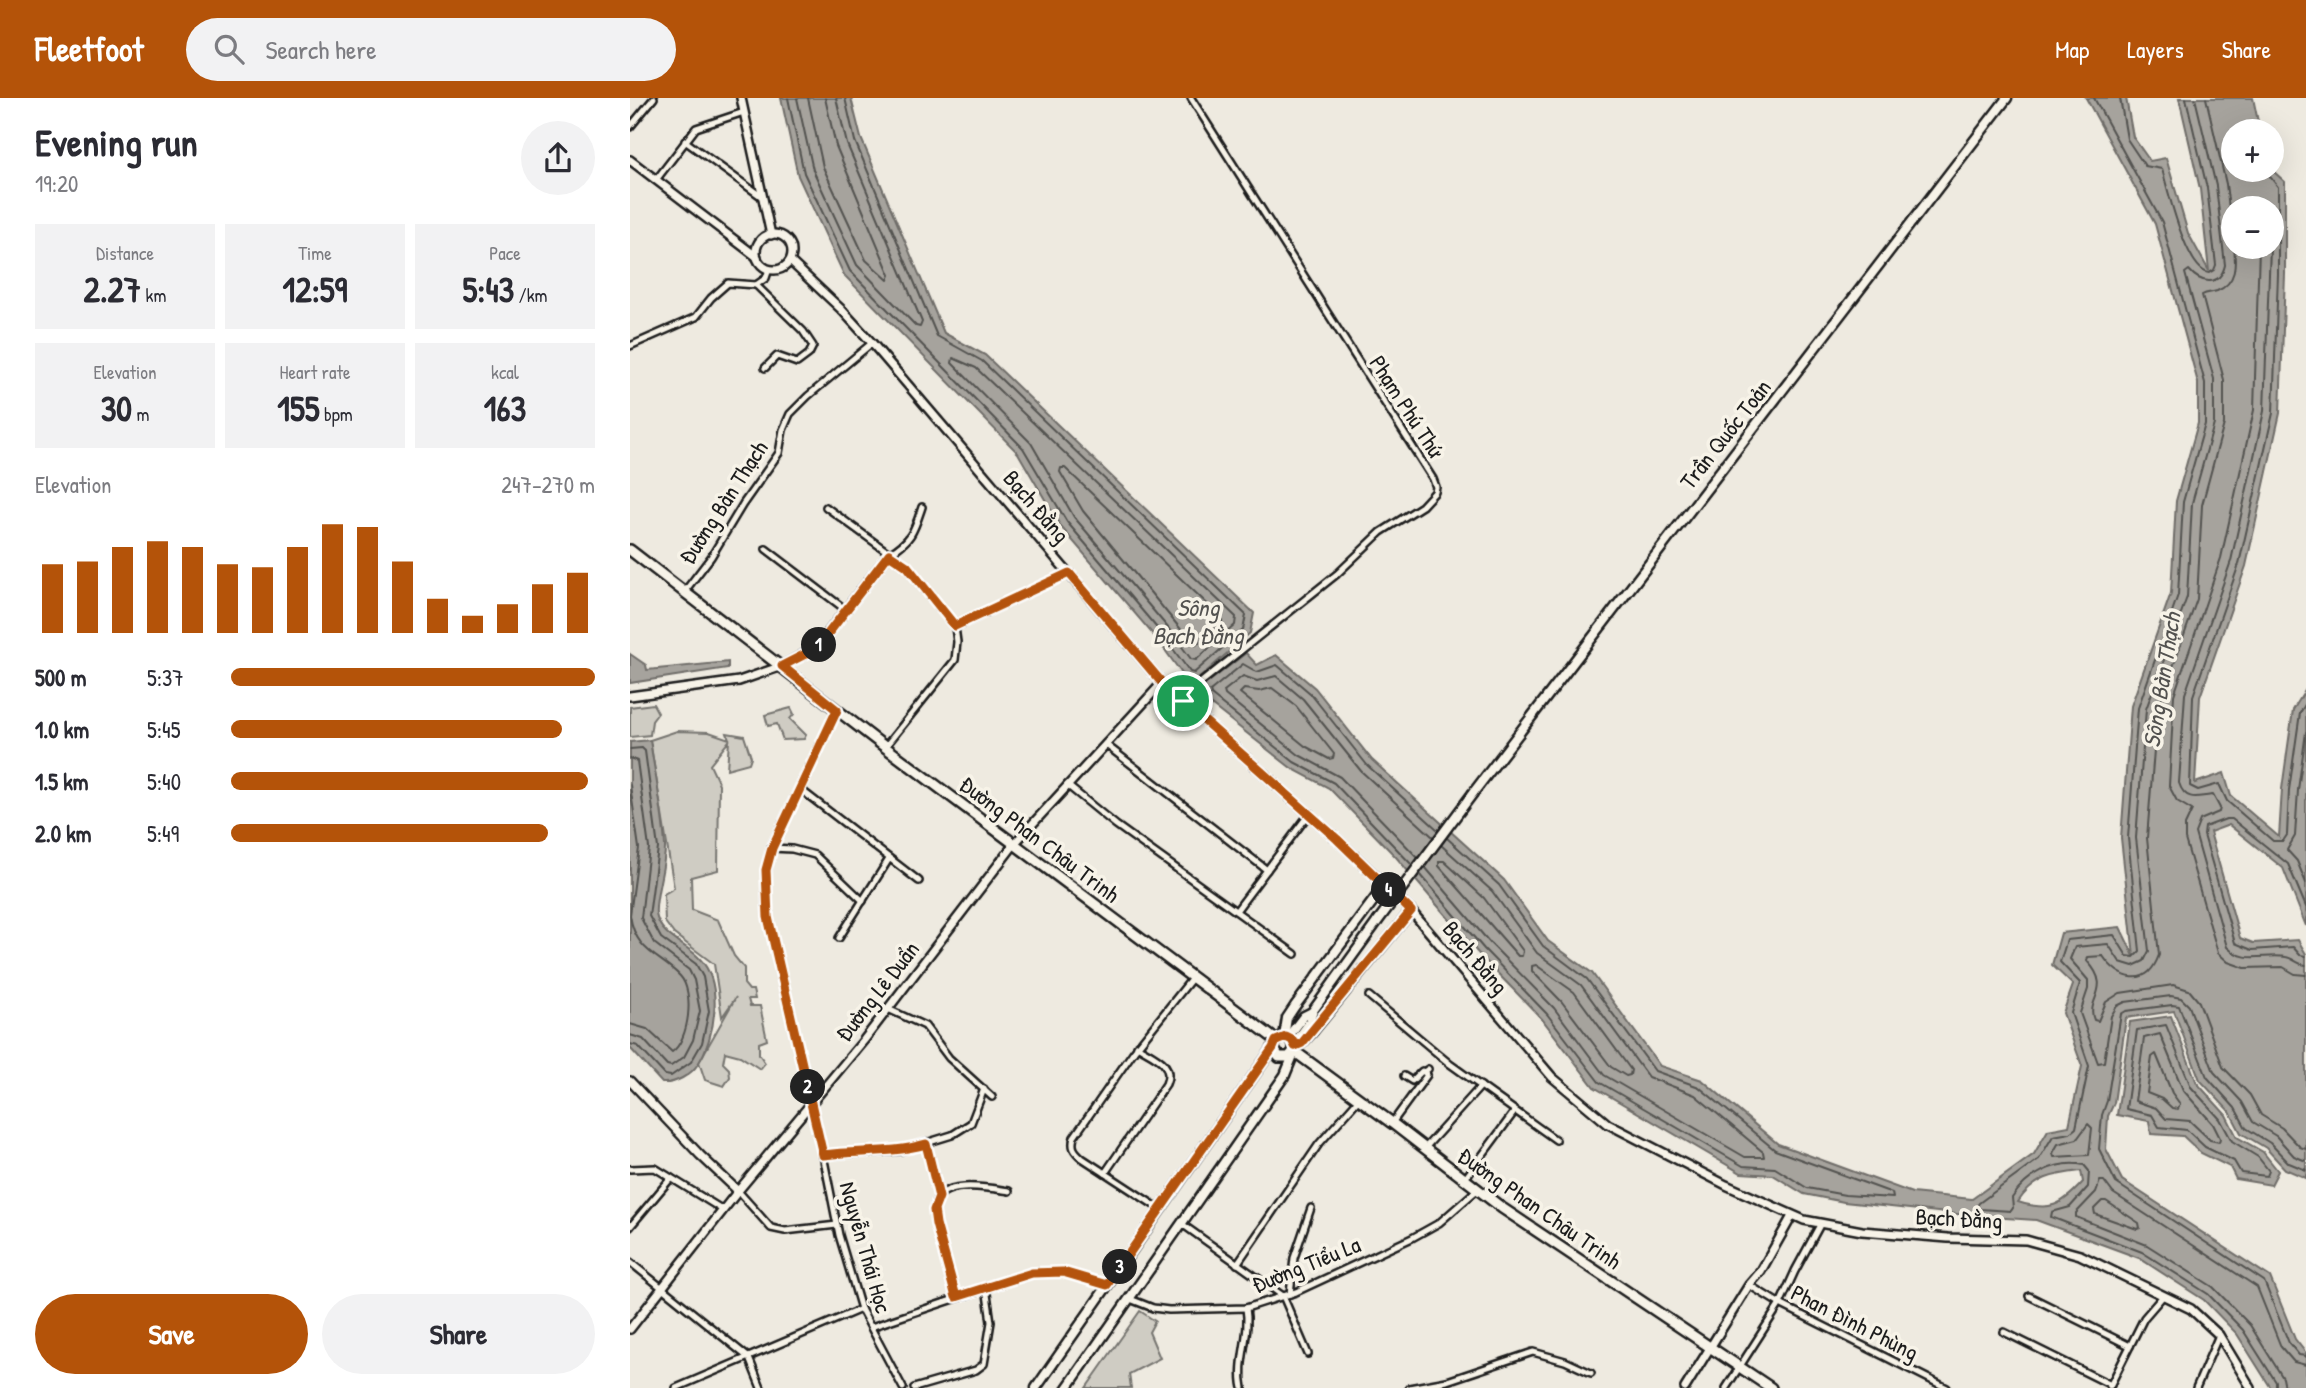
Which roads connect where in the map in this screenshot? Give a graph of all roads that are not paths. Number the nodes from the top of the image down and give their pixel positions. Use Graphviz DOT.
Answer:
graph roads {
  1 [pos="654,98"];
  2 [pos="741,98"];
  3 [pos="1191,98"];
  4 [pos="2007,98"];
  5 [pos="744,112"];
  6 [pos="630,127"];
  7 [pos="685,141"];
  8 [pos="630,160"];
  9 [pos="656,180"];
  10 [pos="762,197"];
  11 [pos="771,234"];
  12 [pos="757,257"];
  13 [pos="790,261"];
  14 [pos="769,269"];
  15 [pos="755,285"];
  16 [pos="872,343"];
  17 [pos="630,346"];
  18 [pos="765,368"];
  19 [pos="826,507"];
  20 [pos="922,507"];
  21 [pos="766,549"];
  22 [pos="630,550"];
  23 [pos="889,554"];
  24 [pos="1069,573"];
  25 [pos="685,591"];
  26 [pos="846,610"];
  27 [pos="955,626"];
  28 [pos="782,666"];
  29 [pos="1162,683"];
  30 [pos="630,696"];
  31 [pos="1183,701"];
  32 [pos="837,710"];
  33 [pos="1104,744"];
  34 [pos="885,747"];
  35 [pos="1067,785"];
  36 [pos="800,789"];
  37 [pos="1309,814"];
  38 [pos="1015,843"];
  39 [pos="772,848"];
  40 [pos="889,859"];
  41 [pos="1267,870"];
  42 [pos="919,881"];
  43 [pos="1385,885"];
  44 [pos="863,901"];
  45 [pos="1236,911"];
  46 [pos="1411,911"];
  47 [pos="839,938"];
  48 [pos="1295,954"];
  49 [pos="1193,977"];
  50 [pos="1369,996"];
  51 [pos="888,1009"];
  52 [pos="1287,1045"];
  53 [pos="1137,1046"];
  54 [pos="1404,1076"];
  55 [pos="630,1081"];
  56 [pos="1480,1086"];
  57 [pos="984,1090"];
  58 [pos="992,1097"];
  59 [pos="1359,1099"];
  60 [pos="811,1103"];
  61 [pos="1515,1111"];
  62 [pos="1392,1123"];
  63 [pos="1556,1140"];
  64 [pos="926,1144"];
  65 [pos="1424,1149"];
  66 [pos="823,1155"];
  67 [pos="630,1169"];
  68 [pos="1105,1173"];
  69 [pos="671,1178"];
  70 [pos="1464,1180"];
  71 [pos="1478,1189"];
  72 [pos="738,1191"];
  73 [pos="1009,1191"];
  74 [pos="939,1197"];
  75 [pos="1311,1208"];
  76 [pos="1160,1209"];
  77 [pos="723,1210"];
  78 [pos="1792,1216"];
  79 [pos="1821,1223"];
  80 [pos="1182,1224"];
  81 [pos="837,1225"];
  82 [pos="630,1227"];
  83 [pos="630,1262"];
  84 [pos="1237,1264"];
  85 [pos="1107,1285"];
  86 [pos="1749,1285"];
  87 [pos="986,1287"];
  88 [pos="663,1288"];
  89 [pos="1287,1295"];
  90 [pos="2029,1296"];
  91 [pos="2163,1296"];
  92 [pos="956,1297"];
  93 [pos="1130,1299"];
  94 [pos="1780,1304"];
  95 [pos="1245,1308"];
  96 [pos="861,1309"];
  97 [pos="871,1326"];
  98 [pos="630,1329"];
  99 [pos="2004,1332"];
  100 [pos="2219,1335"];
  101 [pos="2130,1346"];
  102 [pos="1710,1349"];
  103 [pos="1308,1354"];
  104 [pos="749,1358"];
  105 [pos="1739,1368"];
  106 [pos="1591,1373"];
  107 [pos="2249,1385"];
  108 [pos="2110,1386"];
  109 [pos="1427,1387"];
  110 [pos="676,1388"];
  111 [pos="761,1388"];
  112 [pos="903,1388"];
  113 [pos="914,1388"];
  114 [pos="1036,1388"];
  115 [pos="1067,1388"];
  116 [pos="1243,1388"];
  117 [pos="1409,1388"];
  118 [pos="1685,1388"];
  119 [pos="1726,1388"];
  120 [pos="1771,1388"];
  121 [pos="1947,1388"];
  122 [pos="2196,1388"];
  123 [pos="2241,1388"];
  1 -- 6 [label="street"];
  2 -- 5 [label="street"];
  3 -- 31 [label="street, Phạm Phú Thứ"];
  4 -- 52 [label="main road, Trần Quốc Toản, bridge"];
  5 -- 7 [label="street"];
  5 -- 10 [label="street"];
  7 -- 9 [label="street"];
  7 -- 10 [label="street"];
  8 -- 9 [label="street"];
  9 -- 12 [label="street"];
  10 -- 11 [label="street"];
  11 -- 12 [label="street"];
  11 -- 13 [label="street"];
  12 -- 14 [label="street"];
  13 -- 14 [label="street"];
  13 -- 16 [label="street, Bạch Đằng"];
  14 -- 15 [label="street"];
  15 -- 17 [label="street"];
  15 -- 18 [label="street"];
  16 -- 24 [label="street, Bạch Đằng"];
  16 -- 25 [label="street, Đường Bàn Thạch"];
  19 -- 23 [label="street"];
  20 -- 23 [label="street"];
  21 -- 26 [label="street"];
  22 -- 25 [label="main road, Đường Phan Châu Trinh"];
  23 -- 26 [label="street"];
  23 -- 27 [label="street"];
  24 -- 27 [label="street"];
  24 -- 29 [label="street, Bạch Đằng"];
  25 -- 28 [label="main road, Đường Phan Châu Trinh"];
  26 -- 28 [label="street"];
  27 -- 34 [label="street"];
  28 -- 30 [label="street"];
  28 -- 32 [label="main road, Đường Phan Châu Trinh"];
  29 -- 31 [label="street, Bạch Đằng"];
  29 -- 33 [label="street, Đường Lê Duẩn"];
  31 -- 37 [label="street, Bạch Đằng"];
  32 -- 34 [label="main road, Đường Phan Châu Trinh"];
  32 -- 36 [label="street, Nguyễn Thái Học"];
  33 -- 35 [label="street, Đường Lê Duẩn"];
  33 -- 41 [label="street"];
  34 -- 38 [label="main road, Đường Phan Châu Trinh"];
  35 -- 38 [label="street, Đường Lê Duẩn"];
  35 -- 45 [label="street"];
  36 -- 39 [label="street, Nguyễn Thái Học"];
  36 -- 40 [label="street"];
  37 -- 41 [label="street"];
  37 -- 43 [label="street, Bạch Đằng"];
  38 -- 49 [label="main road, Đường Phan Châu Trinh"];
  38 -- 51 [label="street, Đường Lê Duẩn"];
  39 -- 44 [label="street"];
  39 -- 60 [label="street, Nguyễn Thái Học"];
  40 -- 42 [label="street"];
  40 -- 44 [label="street"];
  41 -- 45 [label="street"];
  43 -- 46 [label="street, Bạch Đằng"];
  43 -- 52 [label="main road"];
  44 -- 47 [label="street"];
  45 -- 48 [label="street"];
  46 -- 52 [label="main road"];
  46 -- 78 [label="street, Bạch Đằng"];
  49 -- 52 [label="main road, Đường Phan Châu Trinh"];
  49 -- 53 [label="street"];
  50 -- 56 [label="street"];
  51 -- 57 [label="street"];
  51 -- 60 [label="street, Đường Lê Duẩn"];
  52 -- 59 [label="main road, Đường Phan Châu Trinh"];
  52 -- 76 [label="main road"];
  52 -- 80 [label="main road"];
  53 -- 68 [label="street"];
  53 -- 68 [label="street"];
  54 -- 62 [label="street"];
  55 -- 72 [label="street"];
  56 -- 61 [label="street"];
  56 -- 65 [label="street"];
  57 -- 58 [label="street"];
  57 -- 64 [label="street"];
  59 -- 62 [label="main road, Đường Phan Châu Trinh"];
  59 -- 84 [label="street"];
  60 -- 66 [label="street, Nguyễn Thái Học"];
  60 -- 72 [label="street, Đường Lê Duẩn"];
  61 -- 63 [label="street"];
  61 -- 70 [label="street"];
  62 -- 65 [label="main road, Đường Phan Châu Trinh"];
  64 -- 66 [label="street"];
  64 -- 74 [label="street"];
  65 -- 70 [label="main road, Đường Phan Châu Trinh"];
  66 -- 81 [label="street, Nguyễn Thái Học"];
  67 -- 69 [label="street"];
  68 -- 76 [label="street"];
  69 -- 77 [label="street"];
  69 -- 82 [label="street"];
  70 -- 71 [label="main road, Đường Phan Châu Trinh"];
  71 -- 89 [label="street, Đường Tiểu La"];
  71 -- 102 [label="main road, Đường Phan Châu Trinh"];
  72 -- 77 [label="street, Đường Lê Duẩn"];
  72 -- 81 [label="street"];
  73 -- 74 [label="street"];
  74 -- 92 [label="street"];
  75 -- 89 [label="street"];
  76 -- 85 [label="main road"];
  77 -- 88 [label="street, Đường Lê Duẩn"];
  78 -- 79 [label="street, Bạch Đằng"];
  78 -- 86 [label="street"];
  79 -- 91 [label="street, Bạch Đằng"];
  79 -- 94 [label="street"];
  80 -- 84 [label="street"];
  80 -- 93 [label="main road"];
  81 -- 96 [label="street, Nguyễn Thái Học"];
  83 -- 88 [label="street"];
  84 -- 89 [label="street"];
  85 -- 87 [label="street"];
  85 -- 114 [label="main road"];
  86 -- 94 [label="street, Phan Đình Phùng"];
  86 -- 102 [label="street"];
  87 -- 92 [label="street"];
  87 -- 113 [label="street"];
  88 -- 98 [label="street, Đường Lê Duẩn"];
  88 -- 104 [label="street"];
  89 -- 95 [label="street, Đường Tiểu La"];
  89 -- 103 [label="street"];
  90 -- 101 [label="street"];
  91 -- 100 [label="street, Bạch Đằng"];
  91 -- 101 [label="street"];
  92 -- 97 [label="street"];
  93 -- 95 [label="street, Đường Tiểu La"];
  93 -- 115 [label="main road"];
  94 -- 105 [label="street"];
  94 -- 121 [label="street, Phan Đình Phùng"];
  95 -- 116 [label="street"];
  96 -- 97 [label="street, Nguyễn Thái Học"];
  96 -- 104 [label="street"];
  97 -- 112 [label="street, Nguyễn Thái Học"];
  99 -- 108 [label="street"];
  100 -- 107 [label="street, Bạch Đằng"];
  100 -- 122 [label="street"];
  101 -- 108 [label="street"];
  102 -- 105 [label="main road, Đường Phan Châu Trinh"];
  102 -- 118 [label="street"];
  104 -- 110 [label="street"];
  104 -- 111 [label="street"];
  105 -- 119 [label="street"];
  105 -- 120 [label="main road, Đường Phan Châu Trinh"];
  106 -- 109 [label="street"];
  107 -- 123 [label="street"];
  109 -- 117 [label="street"];
}
